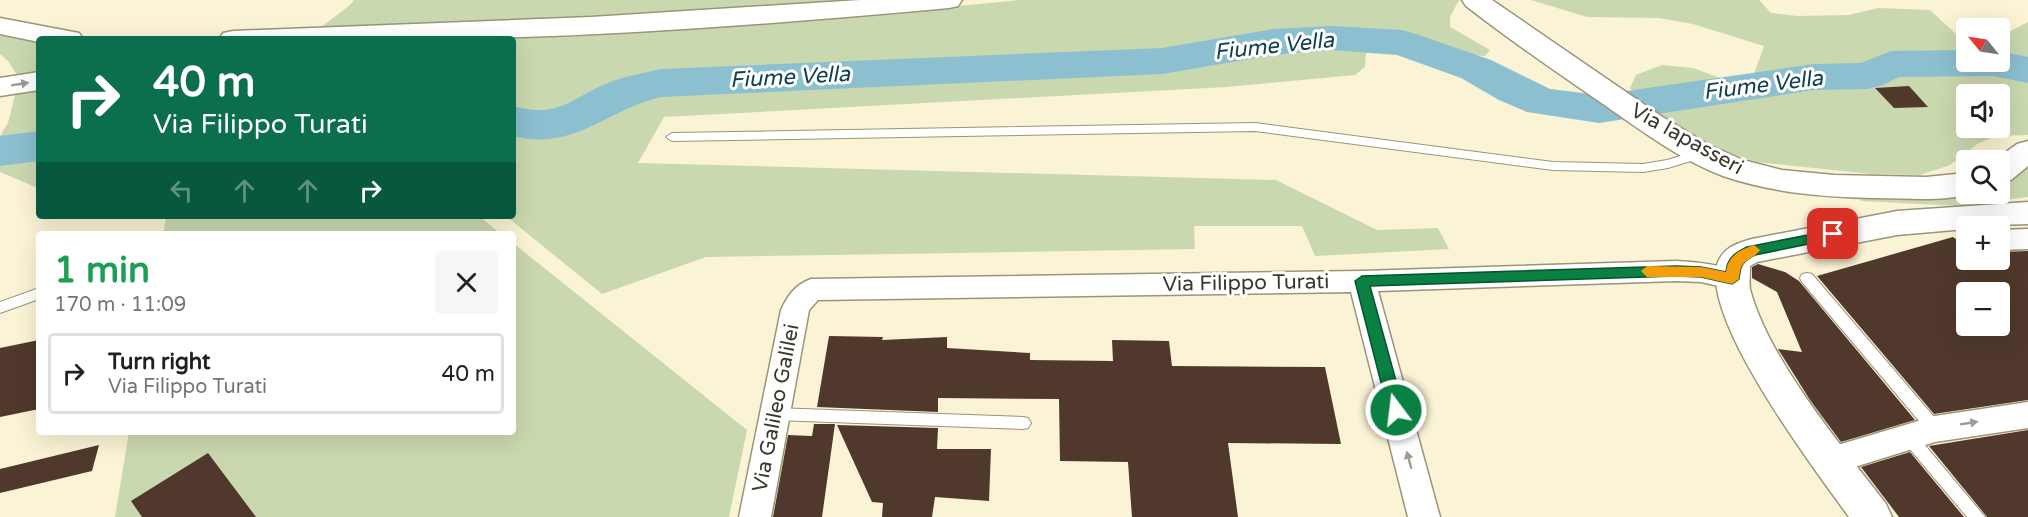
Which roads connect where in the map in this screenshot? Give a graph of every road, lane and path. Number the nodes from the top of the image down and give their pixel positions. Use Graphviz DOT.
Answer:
graph roads {
  1 [pos="949,0"];
  2 [pos="1475,0"];
  3 [pos="0,26"];
  4 [pos="53,36"];
  5 [pos="339,36"];
  6 [pos="36,81"];
  7 [pos="0,87"];
  8 [pos="672,137"];
  9 [pos="2028,151"];
  10 [pos="1703,153"];
  11 [pos="2010,164"];
  12 [pos="1956,185"];
  13 [pos="2028,213"];
  14 [pos="2028,239"];
  15 [pos="2010,240"];
  16 [pos="1807,278"];
  17 [pos="1732,279"];
  18 [pos="1362,281"];
  19 [pos="36,294"];
  20 [pos="800,300"];
  21 [pos="0,308"];
  22 [pos="774,414"];
  23 [pos="2028,415"];
  24 [pos="1023,423"];
  25 [pos="1922,433"];
  26 [pos="1832,460"];
  27 [pos="754,517"];
  28 [pos="1424,517"];
  29 [pos="1872,517"];
  30 [pos="1977,517"];
  1 -- 5 [label="street"];
  2 -- 10 [label="street, Via Iapasseri"];
  3 -- 4 [label="street"];
  7 -- 6 [label="street, one-way"];
  8 -- 10 [label="lane"];
  9 -- 11 [label="street"];
  10 -- 12 [label="street, Via Iapasseri"];
  13 -- 17 [label="street"];
  14 -- 15 [label="street"];
  16 -- 25 [label="lane"];
  17 -- 18 [label="street, Via Filippo Turati"];
  17 -- 26 [label="street"];
  18 -- 20 [label="street, Via Filippo Turati"];
  28 -- 18 [label="street, one-way"];
  19 -- 21 [label="lane"];
  20 -- 22 [label="street, Via Galileo Galilei"];
  22 -- 24 [label="lane"];
  22 -- 27 [label="street, Via Galileo Galilei"];
  25 -- 23 [label="street, one-way"];
  25 -- 26 [label="street"];
  25 -- 30 [label="lane"];
  26 -- 29 [label="street"];
}
